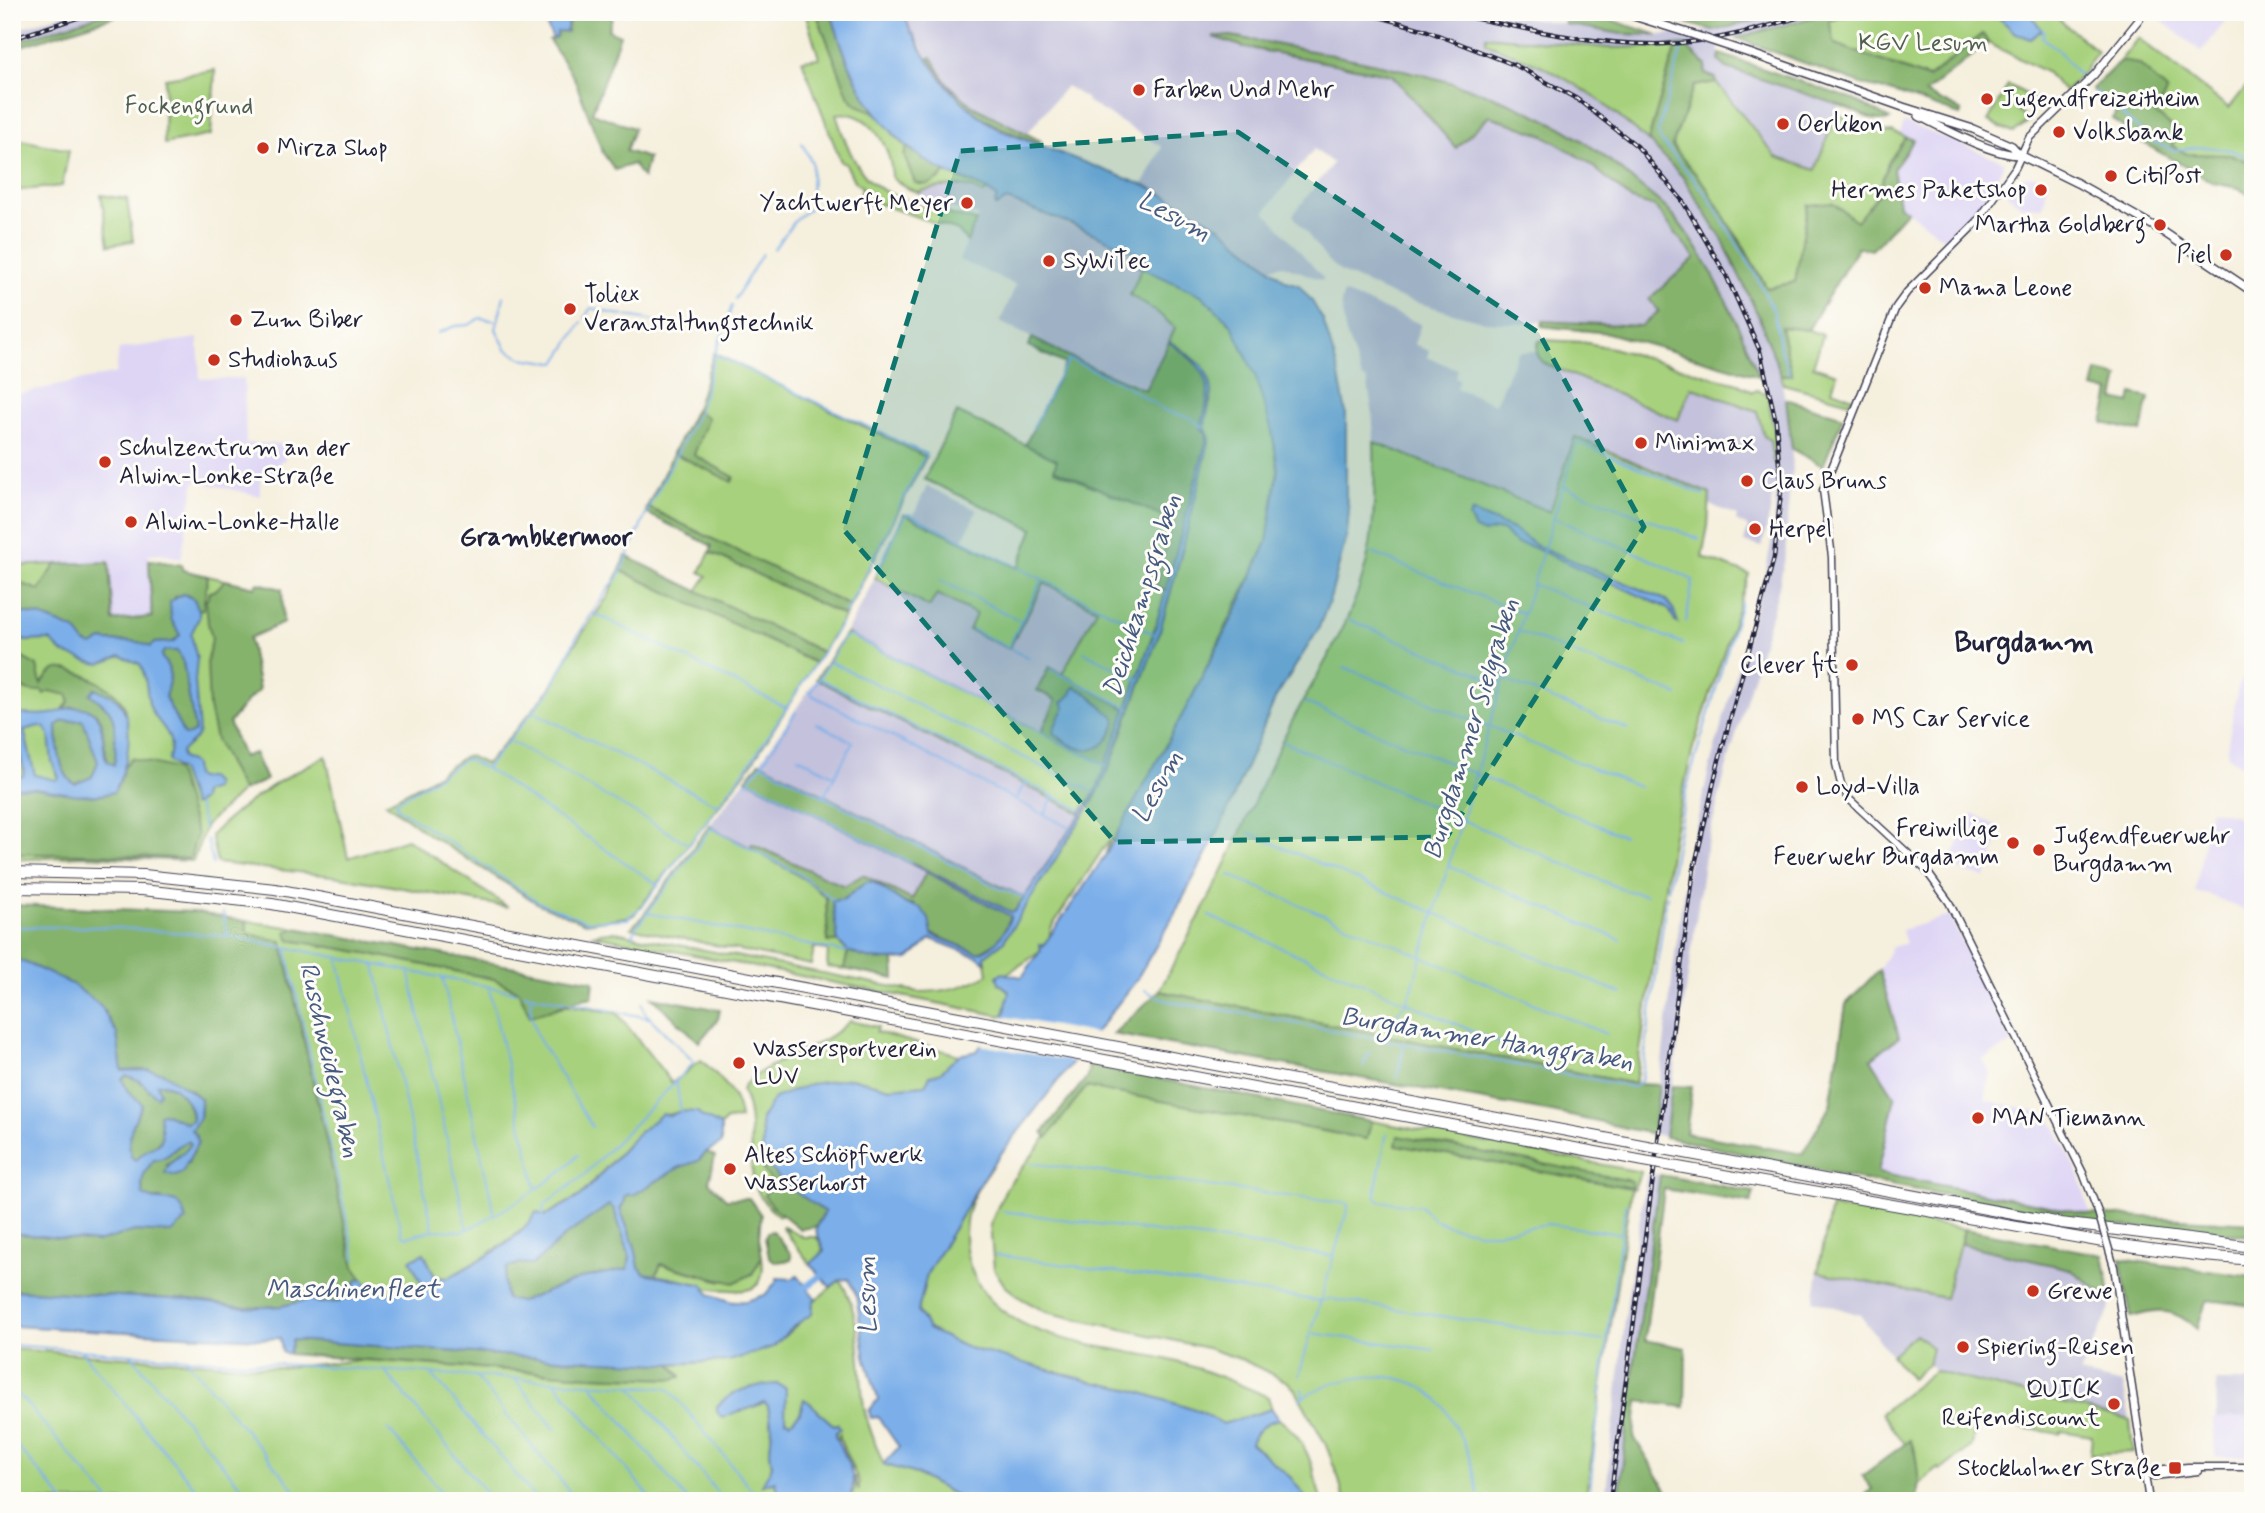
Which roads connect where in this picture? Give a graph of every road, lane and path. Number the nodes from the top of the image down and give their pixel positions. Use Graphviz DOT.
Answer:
graph roads {
  1 [pos="1621,12"];
  2 [pos="2145,12"];
  3 [pos="2020,155"];
  4 [pos="2253,292"];
  5 [pos="12,872"];
  6 [pos="12,888"];
  7 [pos="2253,1247"];
  8 [pos="2203,1256"];
  9 [pos="2253,1260"];
  10 [pos="2253,1267"];
  11 [pos="2253,1467"];
  12 [pos="2144,1473"];
  13 [pos="2148,1501"];
  1 -- 3 [label="main road, bridge"];
  2 -- 3 [label="street"];
  3 -- 4 [label="main road"];
  3 -- 12 [label="street, bridge"];
  5 -- 7 [label="highway, bridge"];
  6 -- 8 [label="highway, bridge"];
  8 -- 9 [label="highway"];
  8 -- 10 [label="highway"];
  11 -- 12 [label="street"];
  12 -- 13 [label="street"];
}
